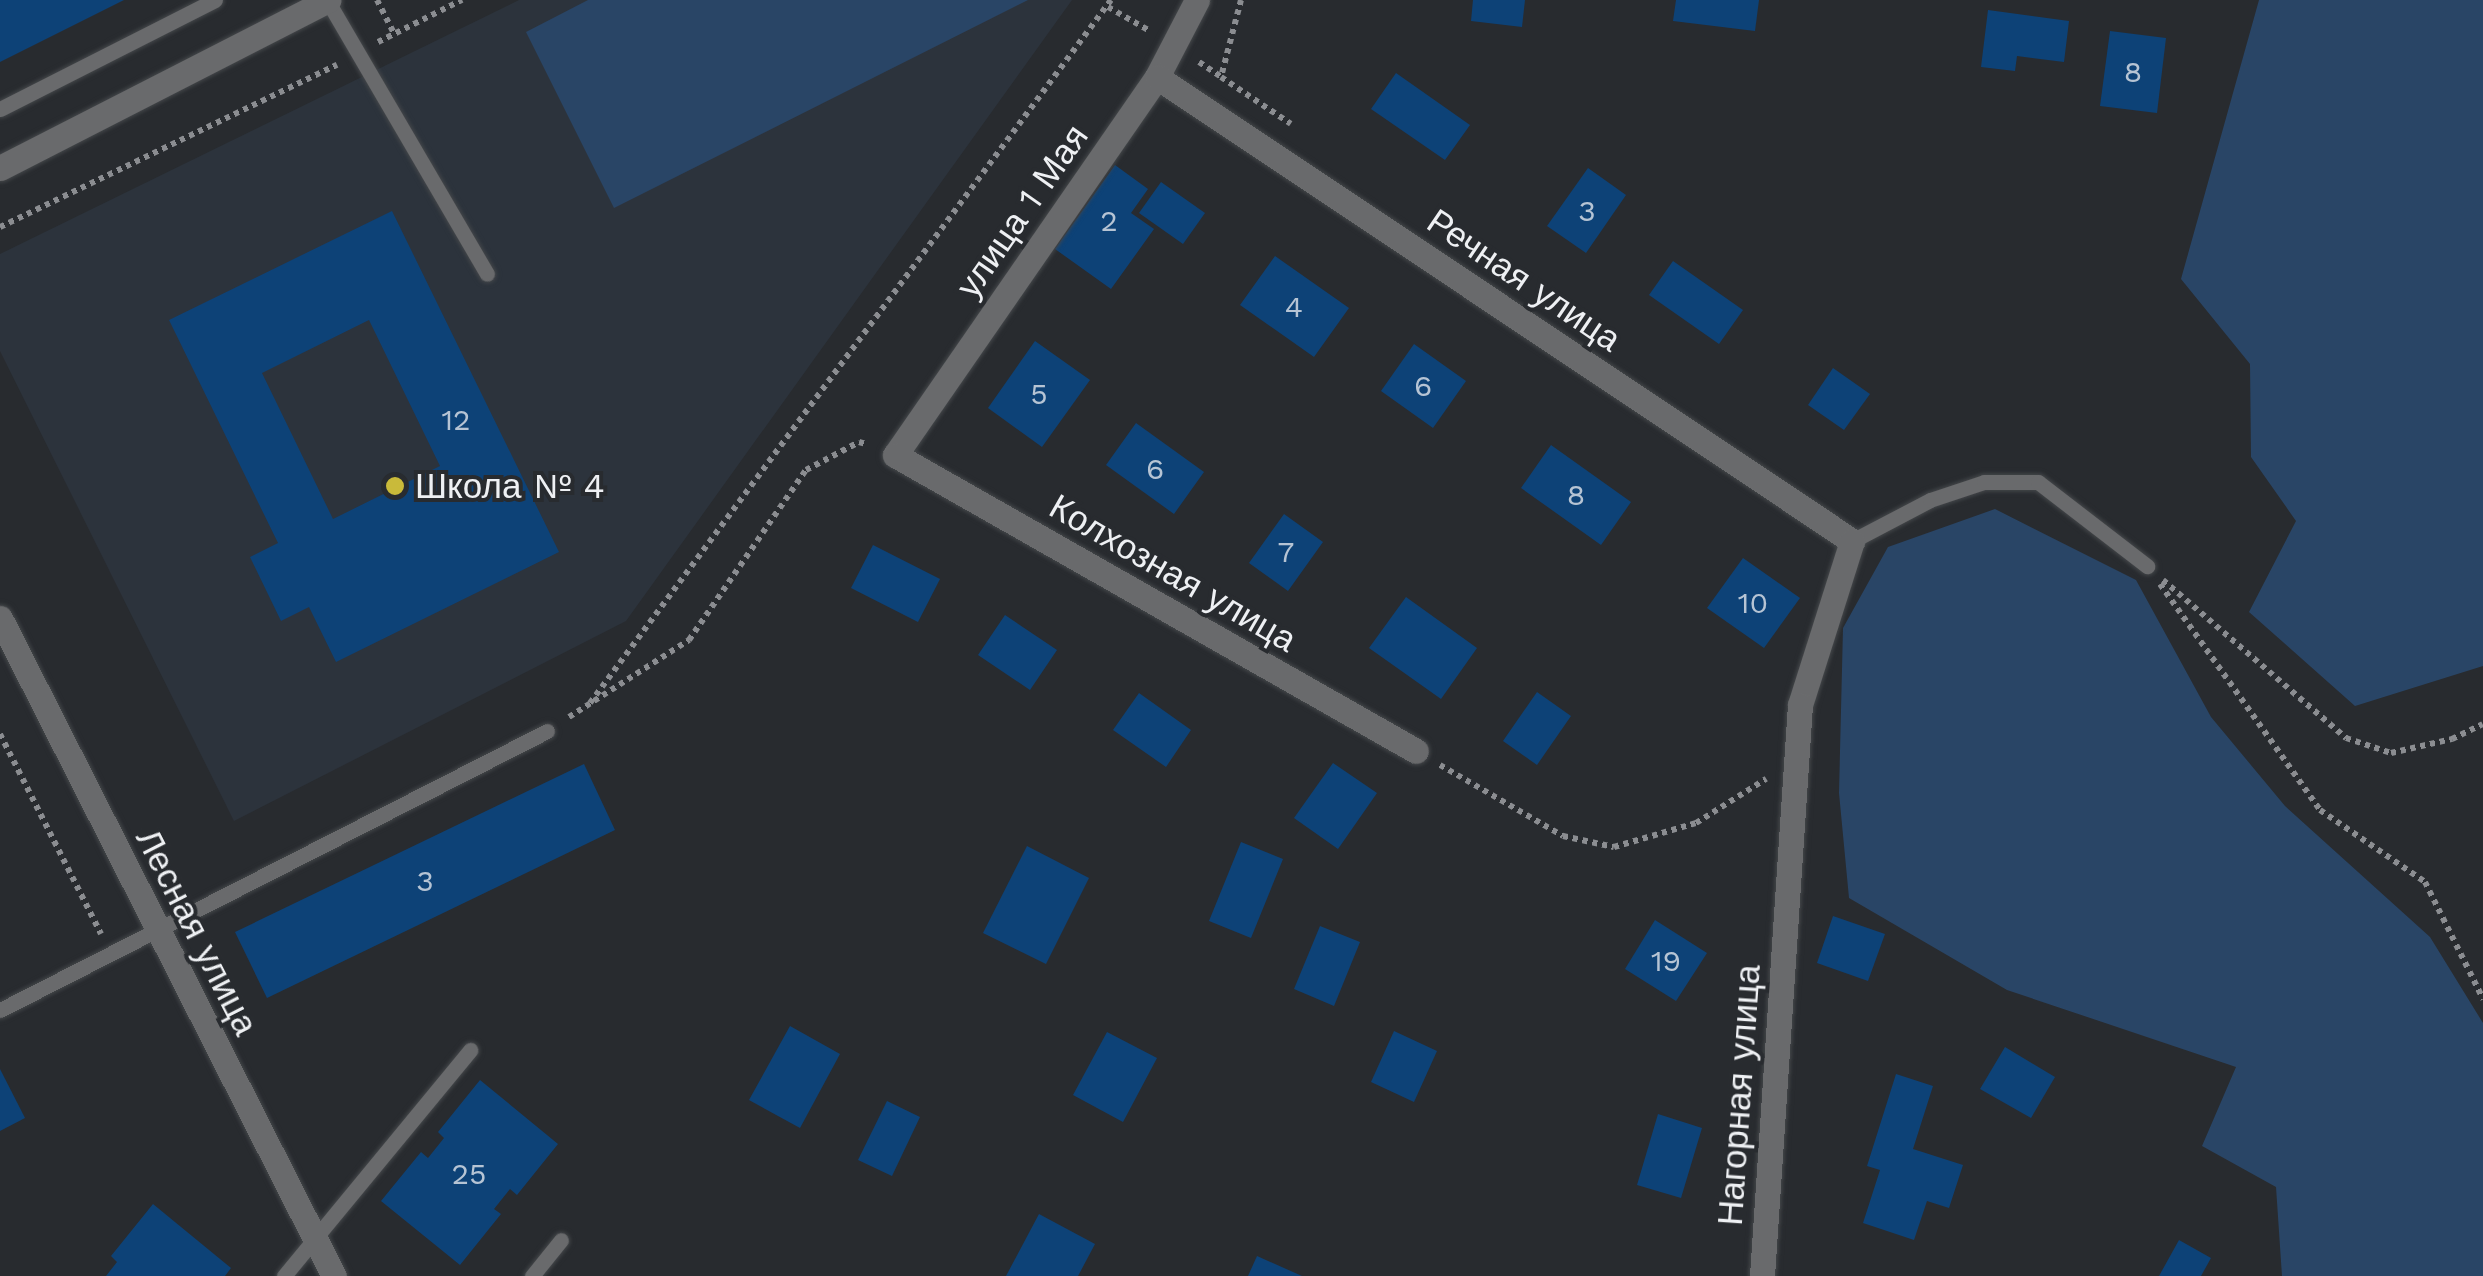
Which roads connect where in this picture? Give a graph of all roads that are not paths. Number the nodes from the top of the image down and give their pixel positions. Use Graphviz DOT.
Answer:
graph roads {
  1 [pos="216,0"];
  2 [pos="328,0"];
  3 [pos="1197,0"];
  4 [pos="1157,77"];
  5 [pos="0,109"];
  6 [pos="0,168"];
  7 [pos="487,274"];
  8 [pos="896,455"];
  9 [pos="1852,541"];
  10 [pos="2147,566"];
  11 [pos="0,618"];
  12 [pos="547,732"];
  13 [pos="1416,751"];
  14 [pos="157,932"];
  15 [pos="0,1010"];
  16 [pos="470,1050"];
  17 [pos="315,1238"];
  18 [pos="562,1240"];
  19 [pos="284,1276"];
  20 [pos="334,1276"];
  21 [pos="532,1276"];
  22 [pos="1762,1276"];
  1 -- 5 [label="lane"];
  2 -- 6 [label="street"];
  2 -- 7 [label="lane"];
  3 -- 4 [label="street, улица 1 Мая"];
  4 -- 8 [label="street, улица 1 Мая"];
  4 -- 9 [label="street, Речная улица"];
  8 -- 13 [label="street, Колхозная улица"];
  9 -- 10 [label="lane"];
  9 -- 22 [label="street, Нагорная улица"];
  11 -- 14 [label="street, Лесная улица"];
  12 -- 14 [label="lane"];
  14 -- 15 [label="lane"];
  14 -- 17 [label="street, Лесная улица"];
  16 -- 17 [label="lane"];
  17 -- 19 [label="lane"];
  17 -- 20 [label="street, Лесная улица"];
  18 -- 21 [label="lane"];
}
